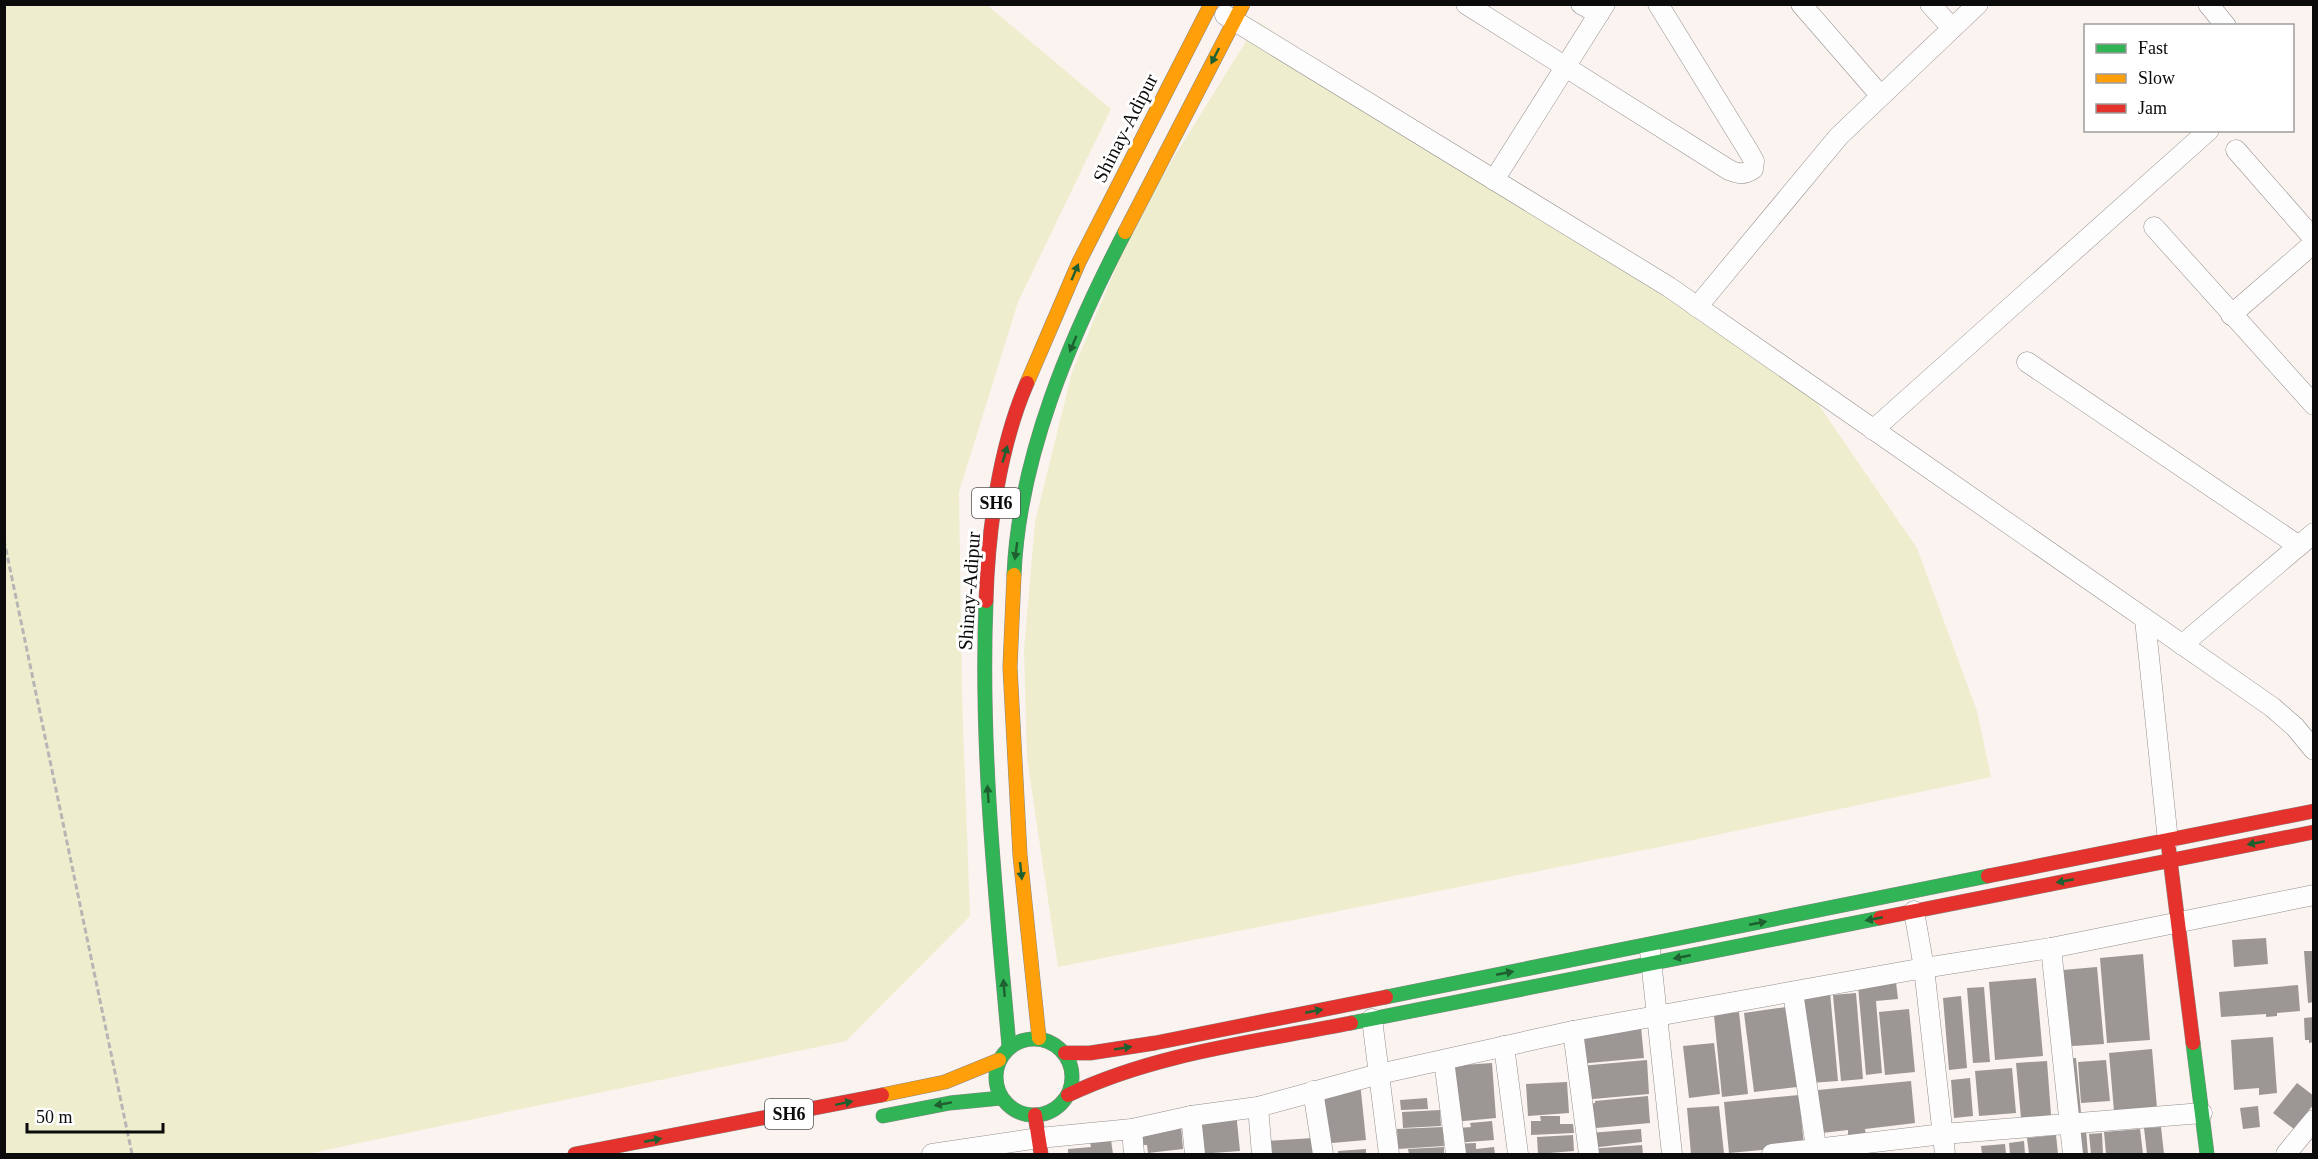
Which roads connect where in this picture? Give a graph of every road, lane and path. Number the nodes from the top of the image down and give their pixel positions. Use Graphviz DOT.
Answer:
graph roads {
  1 [pos="1466,4"];
  2 [pos="1581,4"];
  3 [pos="1658,4"];
  4 [pos="1802,4"];
  5 [pos="1930,4"];
  6 [pos="1978,4"];
  7 [pos="2208,4"];
  8 [pos="1209,5"];
  9 [pos="1602,9"];
  10 [pos="1238,13"];
  11 [pos="2224,24"];
  12 [pos="1952,28"];
  13 [pos="1566,67"];
  14 [pos="1880,95"];
  15 [pos="2207,132"];
  16 [pos="2236,150"];
  17 [pos="1494,180"];
  18 [pos="2154,227"];
  19 [pos="2313,241"];
  20 [pos="1697,307"];
  21 [pos="2231,315"];
  22 [pos="2027,362"];
  23 [pos="2313,405"];
  24 [pos="1874,430"];
  25 [pos="4,540"];
  26 [pos="2306,540"];
  27 [pos="2145,619"];
  28 [pos="2182,645"];
  29 [pos="2313,750"];
  30 [pos="2313,811"];
  31 [pos="2313,832"];
  32 [pos="2169,851"];
  33 [pos="2313,895"];
  34 [pos="1914,911"];
  35 [pos="2178,922"];
  36 [pos="2051,948"];
  37 [pos="1650,954"];
  38 [pos="1924,968"];
  39 [pos="1793,992"];
  40 [pos="1657,1015"];
  41 [pos="1372,1019"];
  42 [pos="1572,1031"];
  43 [pos="1039,1038"];
  44 [pos="1504,1046"];
  45 [pos="1010,1047"];
  46 [pos="1065,1053"];
  47 [pos="999,1060"];
  48 [pos="1444,1060"];
  49 [pos="1379,1074"];
  50 [pos="1313,1091"];
  51 [pos="1068,1095"];
  52 [pos="1001,1098"];
  53 [pos="1258,1107"];
  54 [pos="2202,1113"];
  55 [pos="1035,1115"];
  56 [pos="1191,1116"];
  57 [pos="867,1119"];
  58 [pos="2313,1120"];
  59 [pos="2070,1123"];
  60 [pos="1132,1129"];
  61 [pos="1943,1134"];
  62 [pos="1040,1146"];
  63 [pos="1817,1152"];
  64 [pos="939,1154"];
  65 [pos="132,1155"];
  66 [pos="575,1155"];
  67 [pos="1134,1155"];
  68 [pos="1195,1155"];
  69 [pos="1262,1155"];
  70 [pos="1323,1155"];
  71 [pos="1389,1155"];
  72 [pos="1456,1155"];
  73 [pos="1518,1155"];
  74 [pos="1589,1155"];
  75 [pos="1672,1155"];
  76 [pos="1772,1155"];
  77 [pos="1945,1155"];
  78 [pos="2073,1155"];
  79 [pos="2207,1155"];
  80 [pos="2286,1155"];
  1 -- 13 [label="street"];
  2 -- 9 [label="street"];
  3 -- 13 [label="street"];
  4 -- 14 [label="street"];
  5 -- 12 [label="street"];
  6 -- 12 [label="street"];
  7 -- 11 [label="street"];
  8 -- 10 [label="street"];
  45 -- 8 [label="main road, Shinay-Adipur / SH6, one-way"];
  9 -- 13 [label="street"];
  10 -- 17 [label="street"];
  10 -- 43 [label="main road, SH6, one-way"];
  12 -- 14 [label="street"];
  13 -- 17 [label="street"];
  14 -- 20 [label="street"];
  15 -- 24 [label="street"];
  16 -- 19 [label="street"];
  17 -- 20 [label="street"];
  18 -- 21 [label="street"];
  19 -- 21 [label="street"];
  20 -- 24 [label="street"];
  21 -- 23 [label="street"];
  22 -- 26 [label="street"];
  24 -- 27 [label="street"];
  25 -- 65 [label="path"];
  26 -- 28 [label="street"];
  27 -- 28 [label="street"];
  27 -- 32 [label="street"];
  28 -- 29 [label="street"];
  30 -- 32 [label="main road"];
  31 -- 32 [label="main road, one-way"];
  32 -- 34 [label="main road, one-way"];
  32 -- 35 [label="main road"];
  37 -- 32 [label="main road, one-way"];
  33 -- 35 [label="street"];
  34 -- 37 [label="main road, one-way"];
  34 -- 38 [label="street"];
  35 -- 36 [label="street"];
  35 -- 54 [label="main road"];
  36 -- 38 [label="street"];
  36 -- 59 [label="street"];
  37 -- 40 [label="street"];
  37 -- 41 [label="main road"];
  46 -- 37 [label="main road, one-way"];
  38 -- 39 [label="street"];
  38 -- 61 [label="street"];
  39 -- 40 [label="street"];
  39 -- 63 [label="street"];
  40 -- 42 [label="street"];
  40 -- 75 [label="street"];
  41 -- 49 [label="street"];
  41 -- 51 [label="main road"];
  42 -- 44 [label="street"];
  42 -- 74 [label="street"];
  43 -- 45 [label="main road"];
  43 -- 46 [label="main road"];
  44 -- 48 [label="street"];
  44 -- 73 [label="street"];
  45 -- 47 [label="main road, SH6"];
  46 -- 51 [label="main road"];
  47 -- 52 [label="main road"];
  66 -- 47 [label="main road, SH6, one-way"];
  48 -- 49 [label="street"];
  48 -- 72 [label="street"];
  49 -- 50 [label="street"];
  49 -- 71 [label="street"];
  50 -- 53 [label="street"];
  50 -- 70 [label="street"];
  51 -- 55 [label="main road"];
  52 -- 55 [label="main road"];
  52 -- 57 [label="main road, one-way"];
  53 -- 56 [label="street"];
  53 -- 69 [label="street"];
  54 -- 59 [label="street"];
  54 -- 79 [label="main road"];
  55 -- 62 [label="main road"];
  56 -- 60 [label="street"];
  56 -- 68 [label="street"];
  58 -- 80 [label="street"];
  59 -- 61 [label="street"];
  59 -- 78 [label="street"];
  60 -- 62 [label="street"];
  60 -- 67 [label="street"];
  61 -- 63 [label="street"];
  61 -- 77 [label="street"];
  62 -- 64 [label="street"];
  63 -- 76 [label="street"];
}
